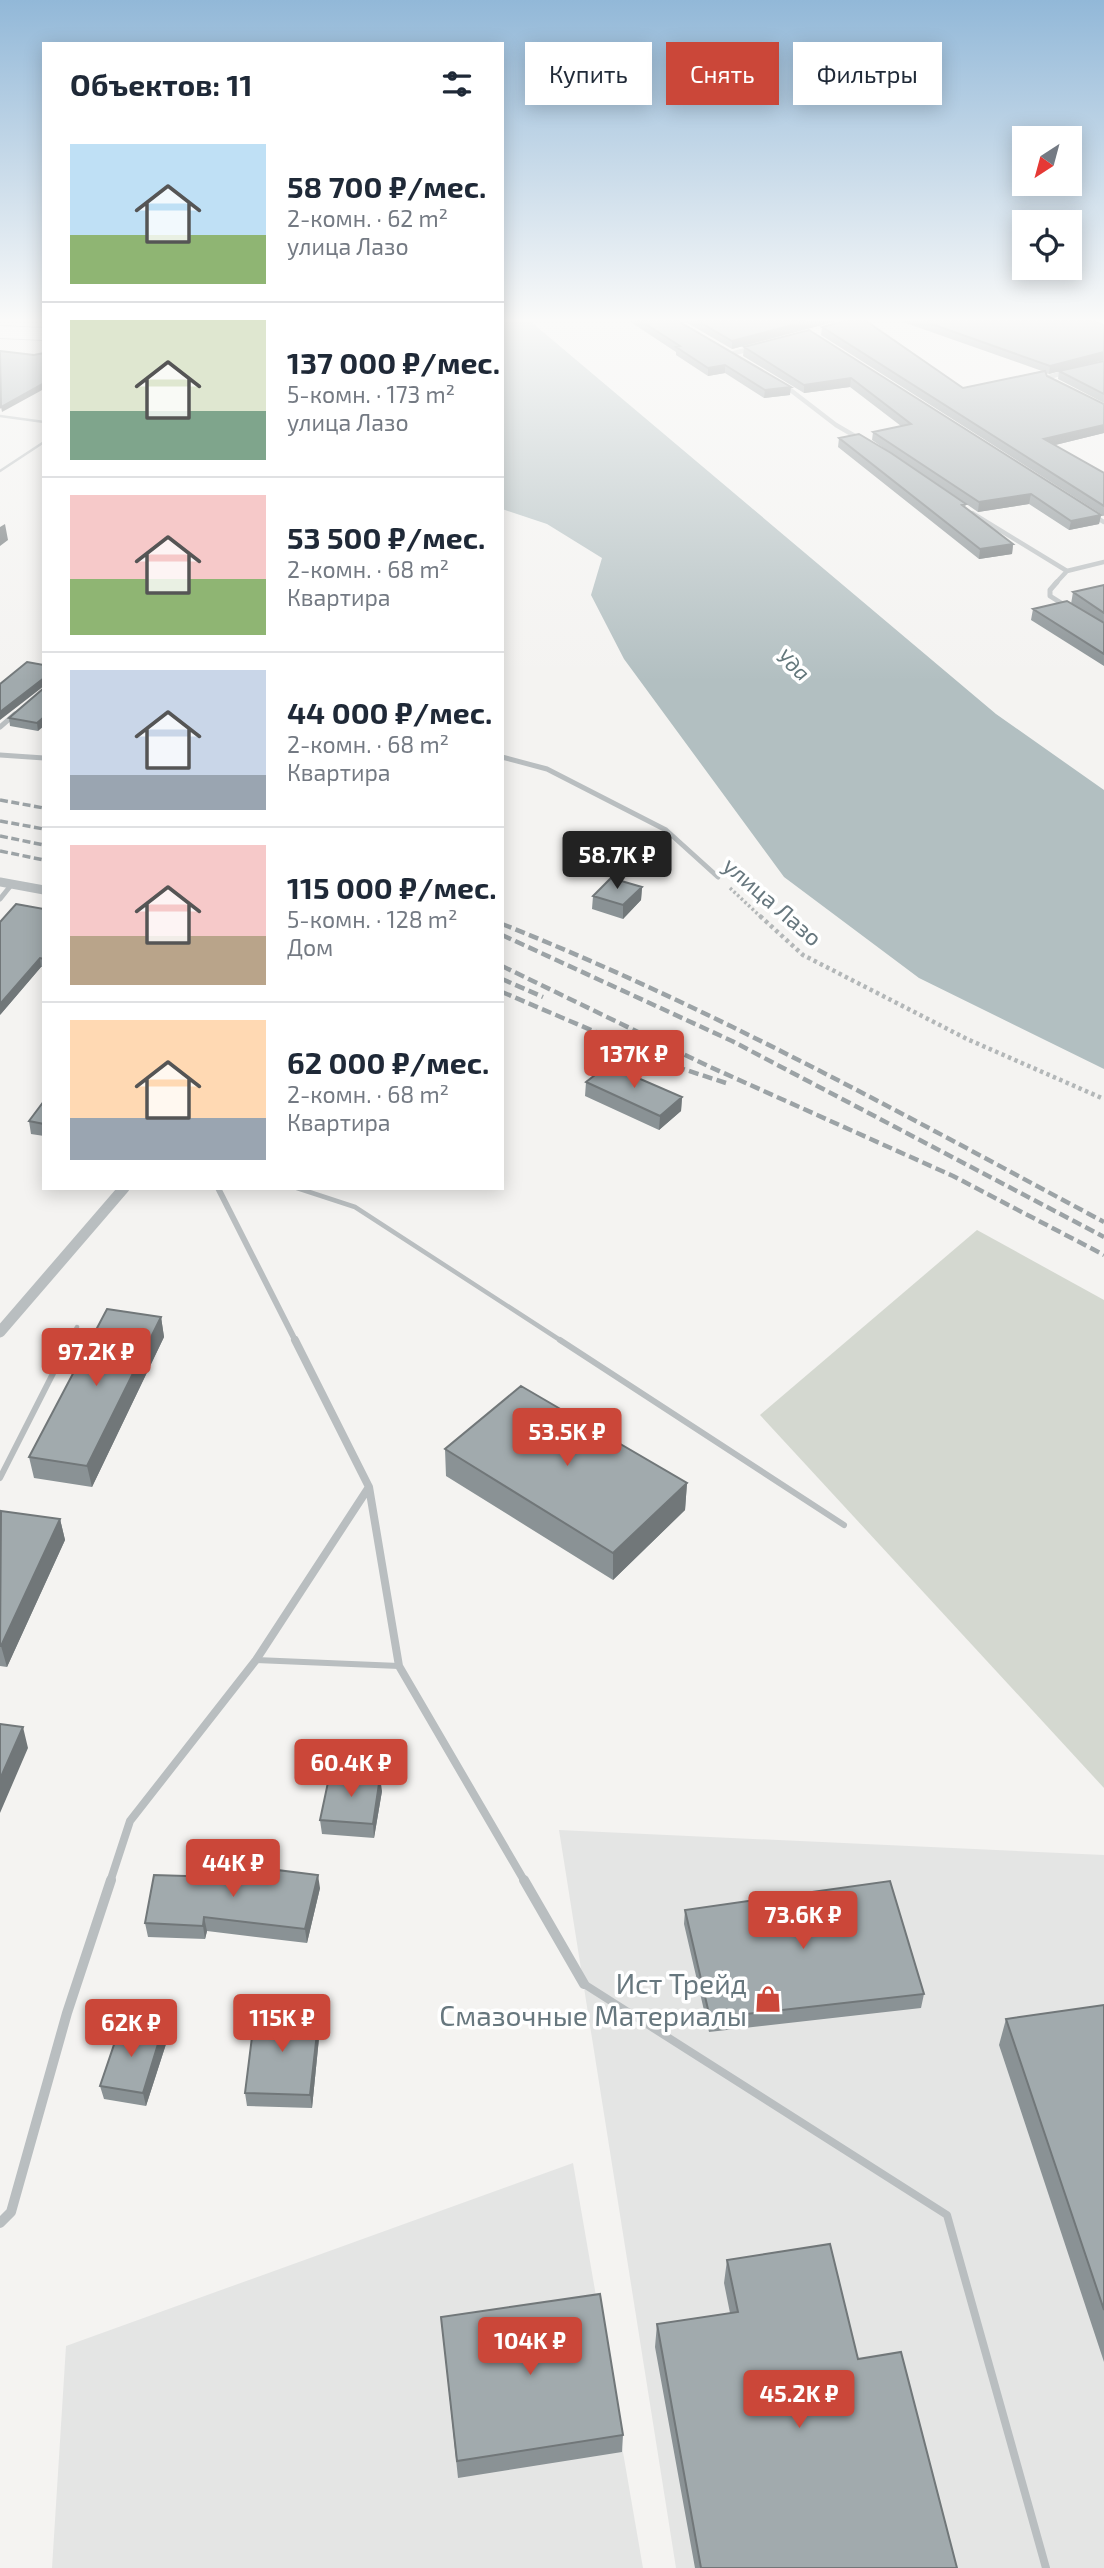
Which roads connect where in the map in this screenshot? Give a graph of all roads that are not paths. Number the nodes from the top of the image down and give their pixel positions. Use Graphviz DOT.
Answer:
graph roads {
  1 [pos="863,441"];
  2 [pos="42,443"];
  3 [pos="870,445"];
  4 [pos="0,471"];
  5 [pos="968,510"];
  6 [pos="1084,510"];
  7 [pos="1104,522"];
  8 [pos="1104,562"];
  9 [pos="1067,571"];
  10 [pos="1072,610"];
  11 [pos="18,712"];
  12 [pos="0,727"];
  13 [pos="0,755"];
  14 [pos="42,758"];
  15 [pos="504,758"];
  16 [pos="718,877"];
  17 [pos="0,882"];
  18 [pos="12,884"];
  19 [pos="42,890"];
  20 [pos="0,899"];
  21 [pos="122,1190"];
  22 [pos="219,1190"];
  23 [pos="303,1190"];
  24 [pos="77,1327"];
  25 [pos="0,1332"];
  26 [pos="0,1478"];
  27 [pos="369,1487"];
  28 [pos="844,1525"];
  29 [pos="256,1660"];
  30 [pos="399,1666"];
  31 [pos="584,1984"];
  32 [pos="0,2223"];
  33 [pos="1046,2568"];
  1 -- 3 [label="street"];
  2 -- 4 [label="lane"];
  5 -- 9 [label="street"];
  6 -- 7 [label="street"];
  8 -- 9 [label="street"];
  9 -- 10 [label="street"];
  11 -- 12 [label="street"];
  13 -- 14 [label="street"];
  15 -- 16 [label="street, улица Лазо"];
  17 -- 18 [label="street"];
  18 -- 19 [label="street"];
  18 -- 20 [label="street"];
  21 -- 25 [label="street"];
  22 -- 27 [label="street"];
  23 -- 28 [label="lane"];
  24 -- 26 [label="lane"];
  27 -- 29 [label="street"];
  27 -- 30 [label="street"];
  29 -- 30 [label="lane"];
  29 -- 32 [label="street"];
  30 -- 31 [label="street"];
  31 -- 33 [label="lane"];
}
